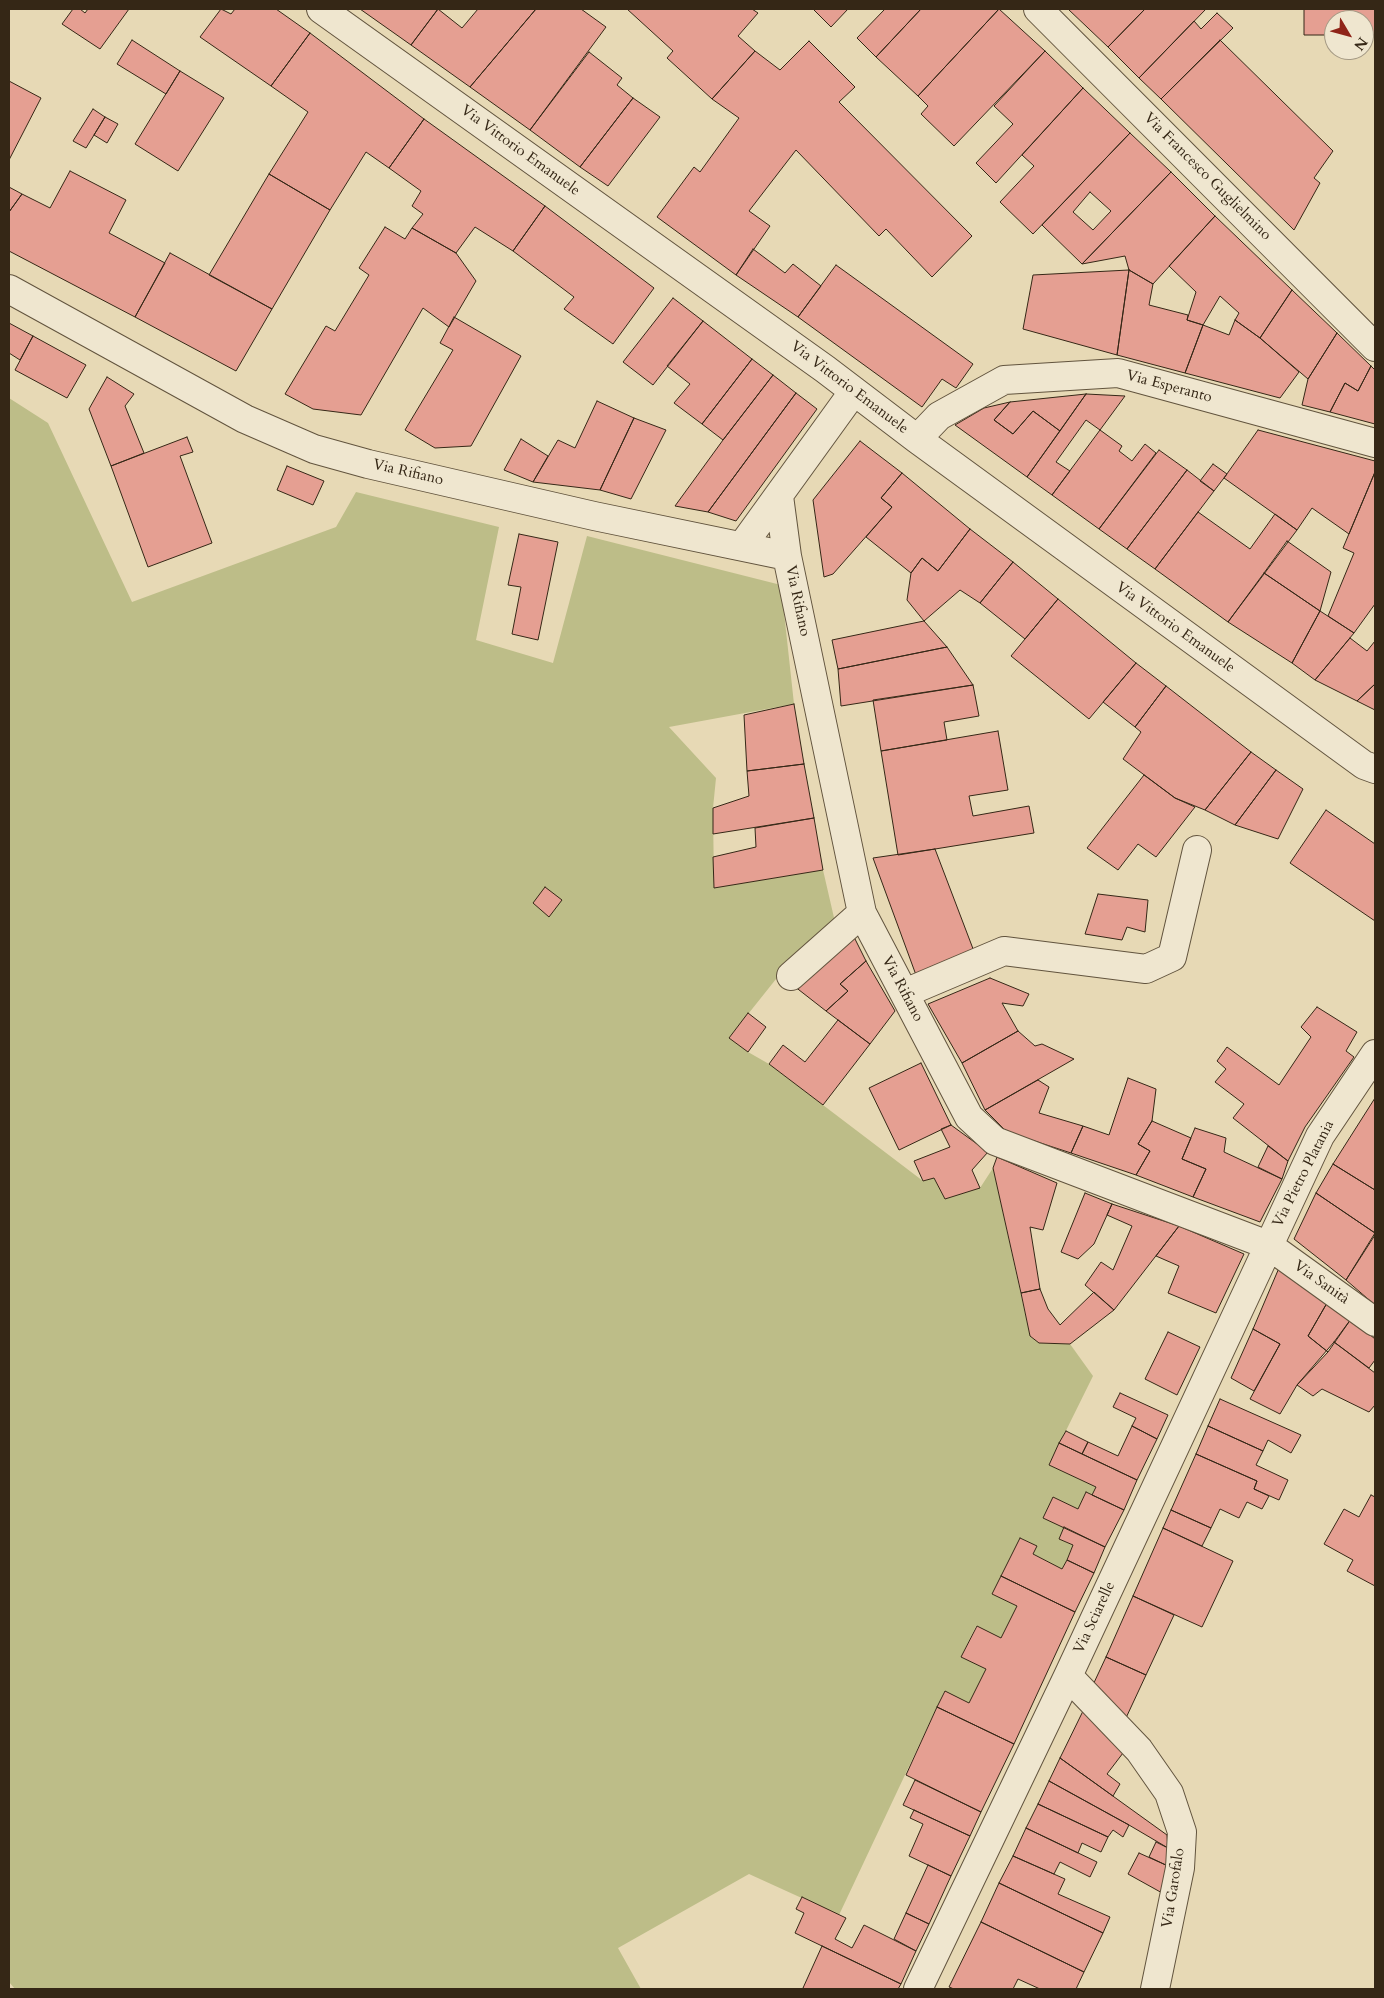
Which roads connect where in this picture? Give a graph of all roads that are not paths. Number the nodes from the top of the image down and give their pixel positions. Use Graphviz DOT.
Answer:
graph roads {
  1 [pos="323,9"];
  2 [pos="1038,9"];
  3 [pos="9,289"];
  4 [pos="1375,347"];
  5 [pos="854,391"];
  6 [pos="917,439"];
  7 [pos="1375,443"];
  8 [pos="779,496"];
  9 [pos="742,546"];
  10 [pos="787,556"];
  11 [pos="1371,771"];
  12 [pos="1197,850"];
  13 [pos="862,913"];
  14 [pos="791,976"];
  15 [pos="905,993"];
  16 [pos="1375,1054"];
  17 [pos="1268,1245"];
  18 [pos="1375,1322"];
  19 [pos="1068,1676"];
  20 [pos="918,1989"];
  21 [pos="1155,1989"];
  1 -- 5 [label="street, Via Vittorio Emanuele"];
  2 -- 4 [label="street, Via Francesco Guglielmino"];
  3 -- 9 [label="street, Via Rifiano"];
  5 -- 6 [label="street, Via Vittorio Emanuele"];
  5 -- 8 [label="street"];
  6 -- 7 [label="street, Via Esperanto"];
  6 -- 11 [label="street, Via Vittorio Emanuele"];
  8 -- 9 [label="street"];
  8 -- 10 [label="street"];
  9 -- 10 [label="street, Via Rifiano"];
  10 -- 13 [label="street, Via Rifiano"];
  12 -- 15 [label="street"];
  13 -- 14 [label="street"];
  13 -- 15 [label="street, Via Rifiano"];
  15 -- 17 [label="street, Via Rifiano"];
  16 -- 17 [label="street, Via Pietro Platania"];
  17 -- 18 [label="street, Via Sanità"];
  17 -- 19 [label="street, Via Sciarelle"];
  19 -- 20 [label="street, Via Sciarelle"];
  19 -- 21 [label="street, Via Garofalo"];
}
